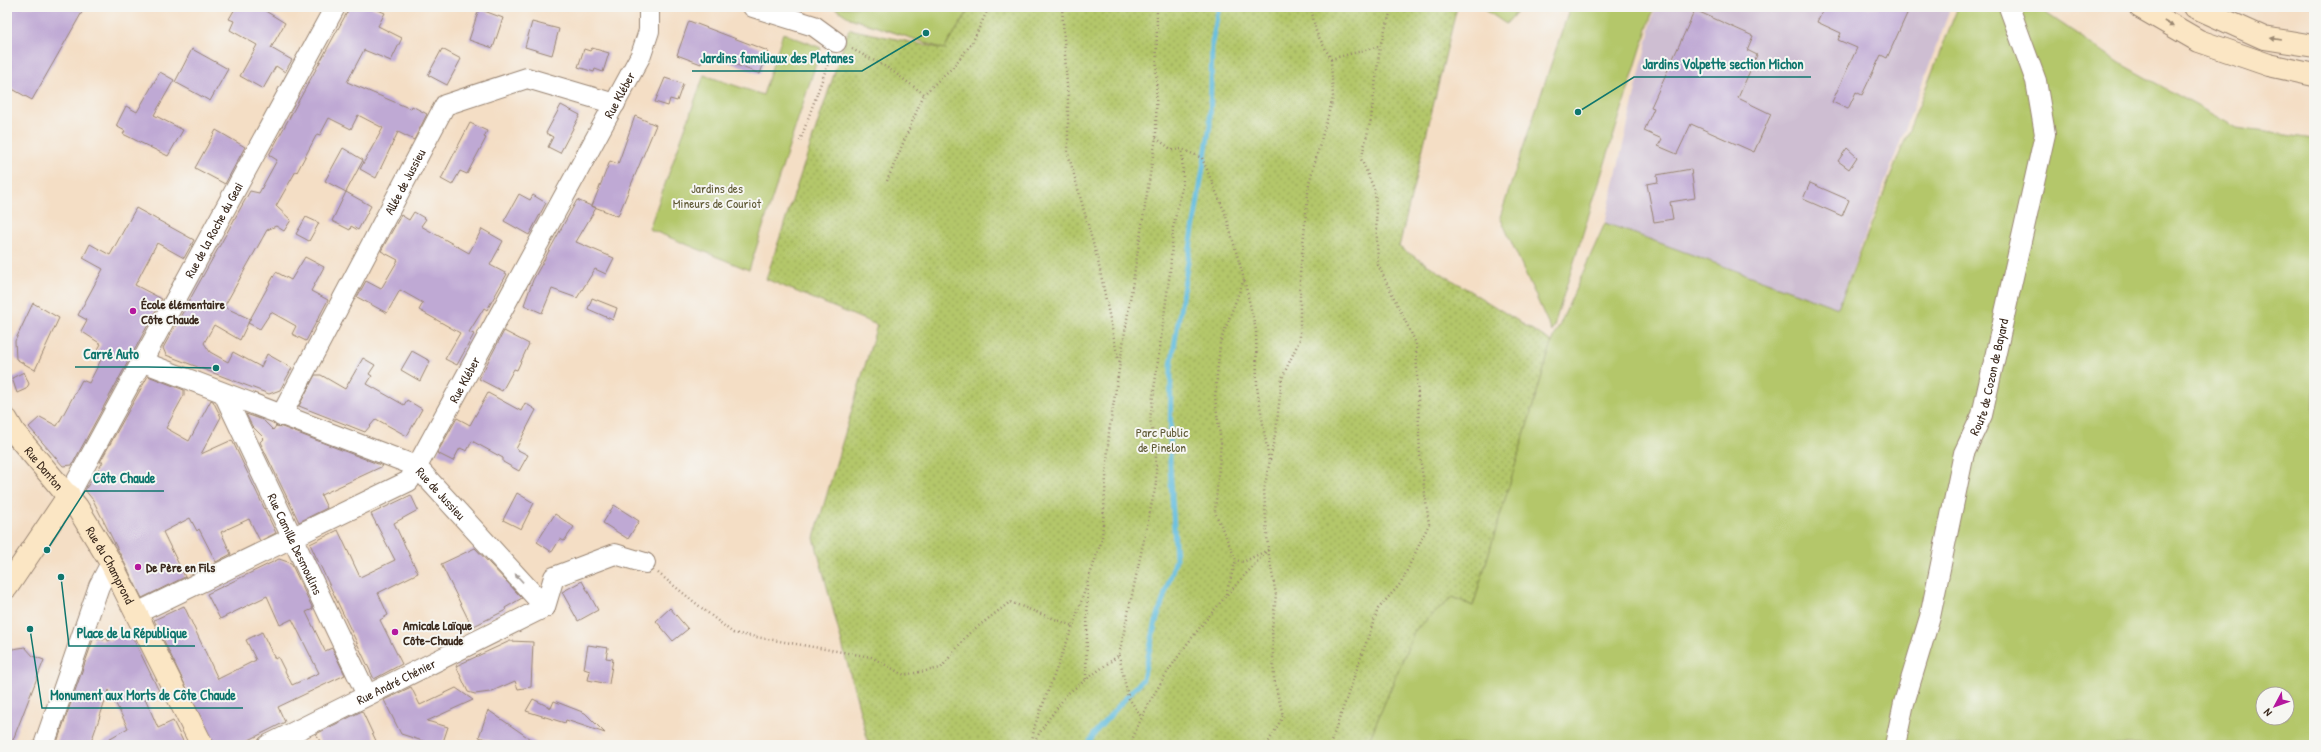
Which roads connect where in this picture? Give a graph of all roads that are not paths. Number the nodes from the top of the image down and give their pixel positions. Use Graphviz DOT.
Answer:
graph roads {
  1 [pos="335,7"];
  2 [pos="649,7"];
  3 [pos="753,7"];
  4 [pos="2008,7"];
  5 [pos="2140,7"];
  6 [pos="2195,7"];
  7 [pos="836,42"];
  8 [pos="2314,46"];
  9 [pos="2314,75"];
  10 [pos="615,104"];
  11 [pos="143,362"];
  12 [pos="224,394"];
  13 [pos="281,416"];
  14 [pos="7,420"];
  15 [pos="416,466"];
  16 [pos="69,494"];
  17 [pos="293,538"];
  18 [pos="111,563"];
  19 [pos="645,563"];
  20 [pos="7,587"];
  21 [pos="545,607"];
  22 [pos="137,613"];
  23 [pos="367,695"];
  24 [pos="44,745"];
  25 [pos="202,745"];
  26 [pos="268,745"];
  27 [pos="1895,745"];
  1 -- 11 [label="street, Rue de la Roche du Geai"];
  2 -- 10 [label="street, Rue Kléber"];
  3 -- 7 [label="street"];
  4 -- 27 [label="street, Route de Cozon de Bayard"];
  5 -- 9 [label="street, one-way"];
  8 -- 6 [label="street, one-way"];
  10 -- 13 [label="street, Allée de Jussieu"];
  10 -- 15 [label="street, Rue Kléber"];
  11 -- 12 [label="street, Rue de Jussieu"];
  11 -- 16 [label="street, Rue de la Roche du Geai"];
  12 -- 13 [label="street, Rue de Jussieu"];
  12 -- 17 [label="street, Rue Camille Desmoulins"];
  13 -- 15 [label="street, Rue de Jussieu"];
  14 -- 16 [label="street, Rue Danton"];
  15 -- 17 [label="street, Rue Kléber"];
  21 -- 15 [label="street, Rue de Jussieu, one-way"];
  16 -- 18 [label="street, Rue du Champrond"];
  16 -- 20 [label="street"];
  17 -- 22 [label="street, Rue Kléber"];
  17 -- 23 [label="street, Rue Camille Desmoulins"];
  18 -- 22 [label="street, Rue du Champrond"];
  18 -- 24 [label="street"];
  19 -- 21 [label="street"];
  21 -- 23 [label="street, Rue André Chénier"];
  22 -- 25 [label="street, Rue du Champrond"];
  23 -- 26 [label="street, Rue André Chénier"];
}
